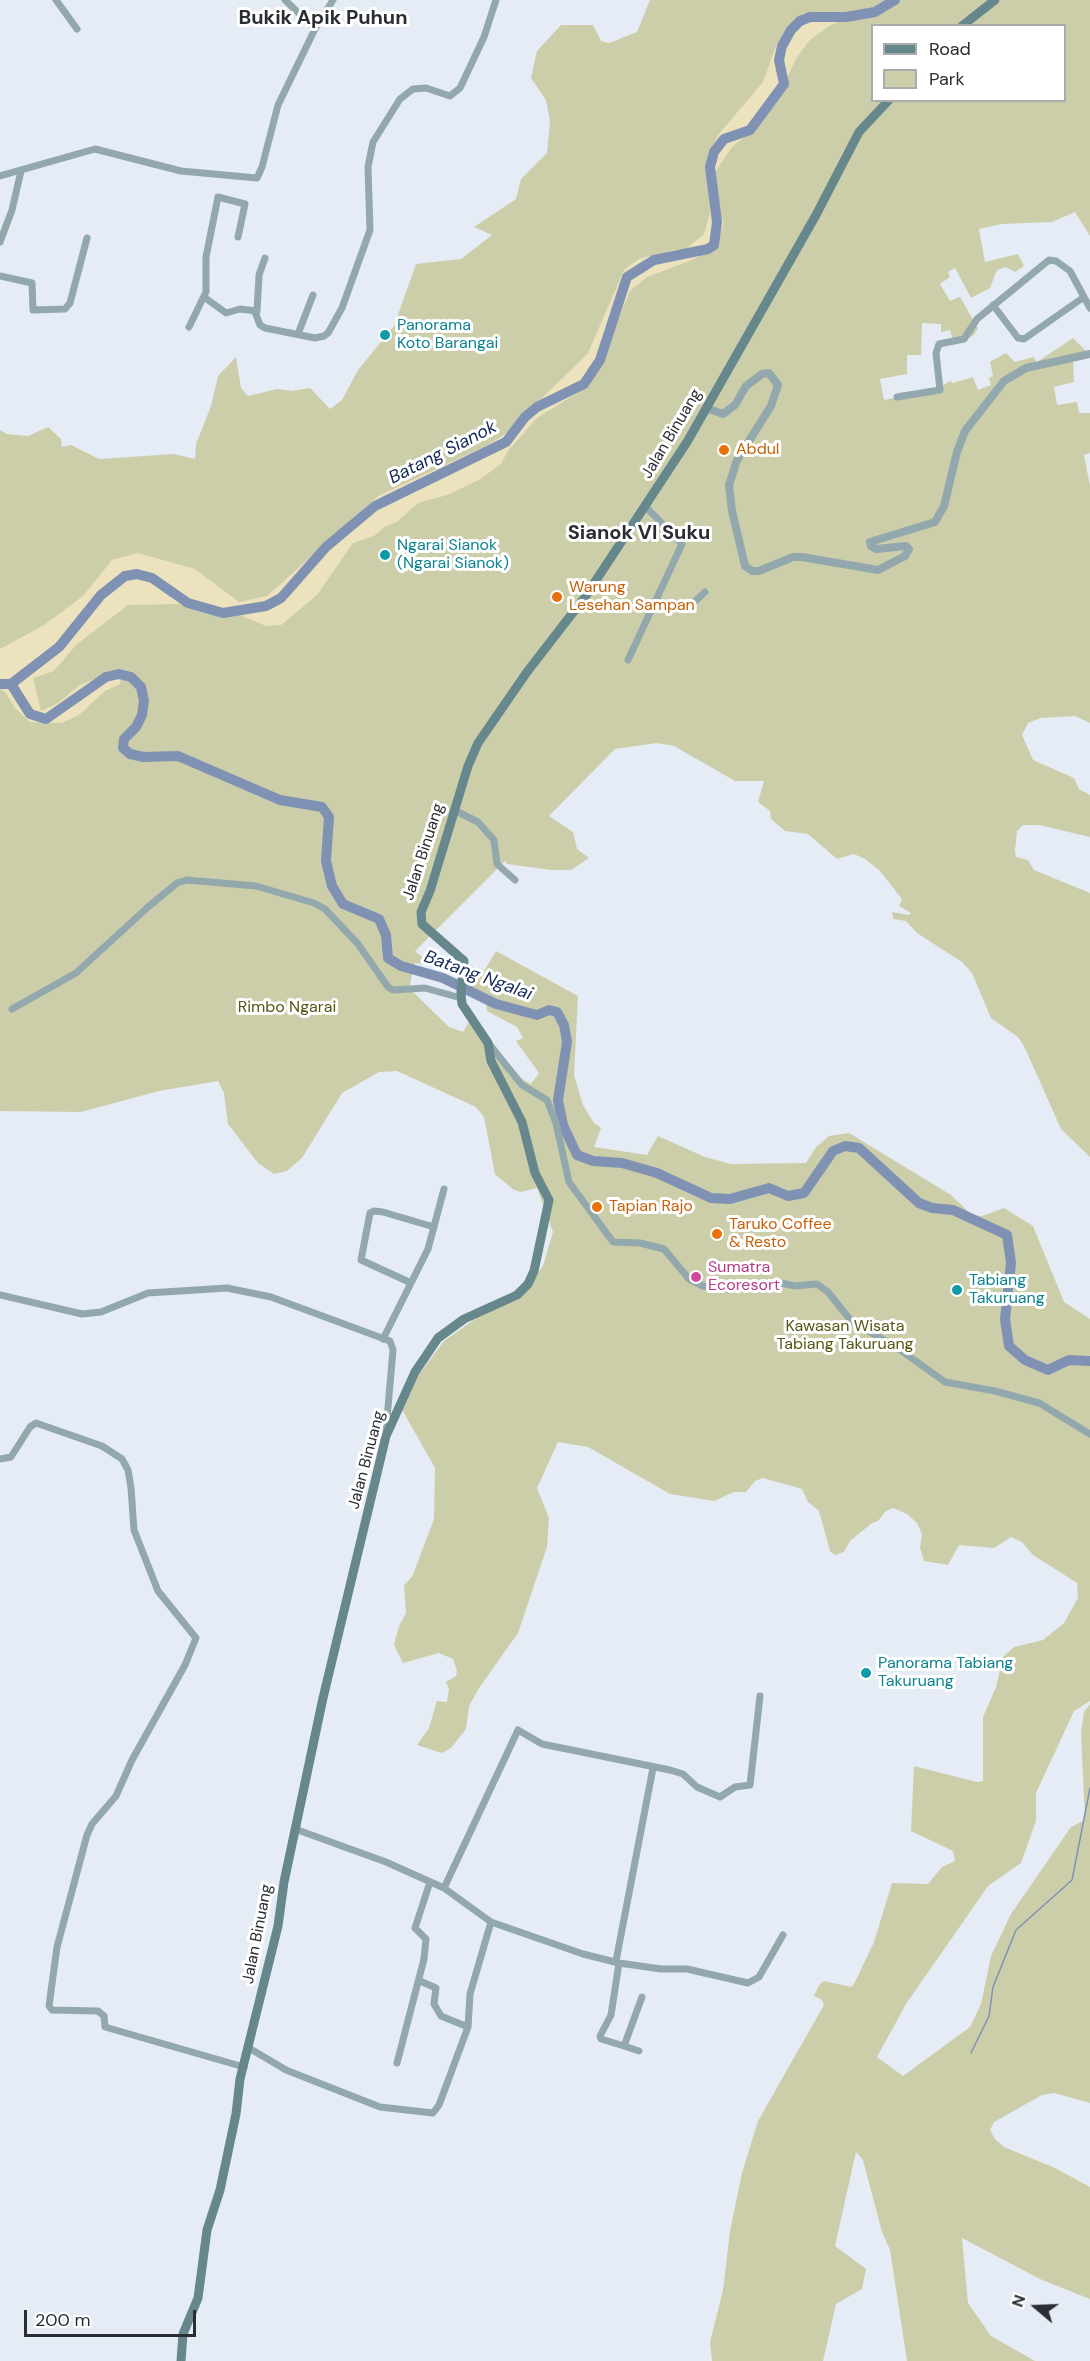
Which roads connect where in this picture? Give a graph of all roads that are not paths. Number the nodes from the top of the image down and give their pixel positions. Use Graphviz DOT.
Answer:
graph roads {
  1 [pos="56,0"];
  2 [pos="285,0"];
  3 [pos="333,0"];
  4 [pos="496,0"];
  5 [pos="995,0"];
  6 [pos="965,24"];
  7 [pos="77,29"];
  8 [pos="315,29"];
  9 [pos="887,102"];
  10 [pos="21,171"];
  11 [pos="0,176"];
  12 [pos="238,237"];
  13 [pos="87,238"];
  14 [pos="0,242"];
  15 [pos="265,258"];
  16 [pos="0,276"];
  17 [pos="313,295"];
  18 [pos="204,297"];
  19 [pos="1084,297"];
  20 [pos="993,305"];
  21 [pos="1090,308"];
  22 [pos="255,312"];
  23 [pos="189,327"];
  24 [pos="298,334"];
  25 [pos="1090,354"];
  26 [pos="897,396"];
  27 [pos="704,412"];
  28 [pos="645,507"];
  29 [pos="705,592"];
  30 [pos="656,603"];
  31 [pos="628,660"];
  32 [pos="454,810"];
  33 [pos="515,880"];
  34 [pos="461,995"];
  35 [pos="12,1009"];
  36 [pos="488,1043"];
  37 [pos="444,1189"];
  38 [pos="434,1227"];
  39 [pos="409,1282"];
  40 [pos="0,1295"];
  41 [pos="383,1339"];
  42 [pos="1090,1434"];
  43 [pos="386,1436"];
  44 [pos="0,1460"];
  45 [pos="760,1696"];
  46 [pos="653,1768"];
  47 [pos="295,1829"];
  48 [pos="430,1882"];
  49 [pos="444,1888"];
  50 [pos="491,1922"];
  51 [pos="783,1935"];
  52 [pos="617,1962"];
  53 [pos="420,1981"];
  54 [pos="642,1997"];
  55 [pos="468,2027"];
  56 [pos="624,2046"];
  57 [pos="249,2048"];
  58 [pos="639,2051"];
  59 [pos="397,2063"];
  60 [pos="244,2067"];
  61 [pos="182,2361"];
  1 -- 7 [label="street"];
  2 -- 8 [label="street"];
  3 -- 8 [label="street"];
  4 -- 24 [label="street"];
  5 -- 6 [label="main road"];
  8 -- 10 [label="street"];
  9 -- 27 [label="main road, Jalan Binuang"];
  10 -- 11 [label="street"];
  10 -- 14 [label="street"];
  12 -- 18 [label="street"];
  13 -- 16 [label="street"];
  15 -- 22 [label="street"];
  17 -- 24 [label="street"];
  18 -- 22 [label="street"];
  18 -- 23 [label="street"];
  19 -- 20 [label="street"];
  19 -- 20 [label="street"];
  19 -- 21 [label="street"];
  20 -- 26 [label="street"];
  22 -- 24 [label="street"];
  25 -- 27 [label="street"];
  27 -- 28 [label="main road, Jalan Binuang"];
  28 -- 30 [label="street"];
  28 -- 32 [label="main road, Jalan Binuang"];
  29 -- 30 [label="street"];
  30 -- 31 [label="street"];
  32 -- 33 [label="street"];
  32 -- 34 [label="main road, Jalan Binuang"];
  34 -- 35 [label="street"];
  34 -- 36 [label="main road, Jalan Binuang"];
  36 -- 42 [label="street"];
  36 -- 43 [label="main road, Jalan Binuang"];
  37 -- 38 [label="street"];
  38 -- 39 [label="street"];
  38 -- 39 [label="street"];
  39 -- 41 [label="street"];
  40 -- 41 [label="street"];
  41 -- 43 [label="street"];
  43 -- 47 [label="main road, Jalan Binuang"];
  44 -- 60 [label="street"];
  45 -- 46 [label="street"];
  46 -- 49 [label="street"];
  46 -- 52 [label="street"];
  47 -- 48 [label="street"];
  47 -- 57 [label="main road, Jalan Binuang"];
  48 -- 49 [label="street"];
  48 -- 53 [label="street"];
  49 -- 50 [label="street"];
  50 -- 52 [label="street"];
  50 -- 55 [label="street"];
  51 -- 52 [label="street"];
  52 -- 56 [label="street"];
  53 -- 55 [label="street"];
  53 -- 59 [label="street"];
  54 -- 56 [label="street"];
  55 -- 57 [label="street"];
  56 -- 58 [label="street"];
  57 -- 60 [label="main road, Jalan Binuang"];
  60 -- 61 [label="main road, Jalan Binuang"];
}
